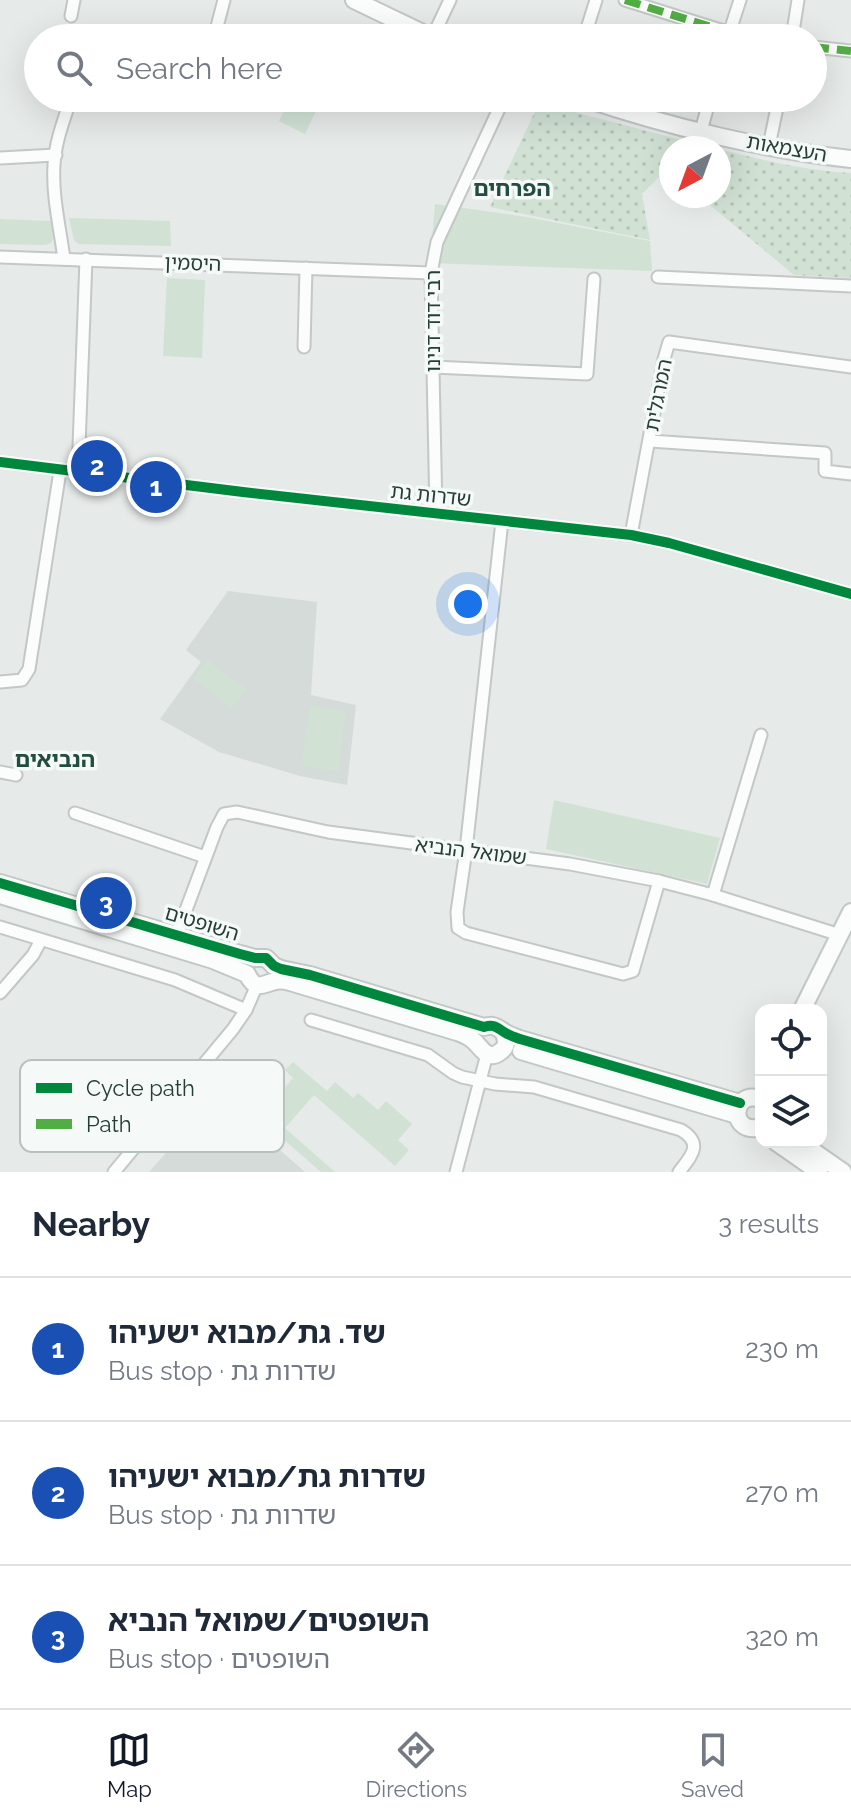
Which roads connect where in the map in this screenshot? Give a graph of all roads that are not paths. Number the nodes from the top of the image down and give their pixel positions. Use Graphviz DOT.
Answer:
graph roads {
  1 [pos="74,0"];
  2 [pos="224,0"];
  3 [pos="354,0"];
  4 [pos="450,0"];
  5 [pos="596,0"];
  6 [pos="625,0"];
  7 [pos="740,0"];
  8 [pos="798,0"];
  9 [pos="380,6"];
  10 [pos="71,16"];
  11 [pos="218,24"];
  12 [pos="410,24"];
  13 [pos="439,24"];
  14 [pos="588,24"];
  15 [pos="694,24"];
  16 [pos="733,24"];
  17 [pos="794,24"];
  18 [pos="827,48"];
  19 [pos="851,51"];
  20 [pos="66,112"];
  21 [pos="497,112"];
  22 [pos="634,112"];
  23 [pos="706,112"];
  24 [pos="776,112"];
  25 [pos="701,131"];
  26 [pos="769,146"];
  27 [pos="56,155"];
  28 [pos="0,158"];
  29 [pos="851,159"];
  30 [pos="0,257"];
  31 [pos="64,259"];
  32 [pos="86,259"];
  33 [pos="306,268"];
  34 [pos="431,273"];
  35 [pos="658,277"];
  36 [pos="594,279"];
  37 [pos="851,286"];
  38 [pos="304,347"];
  39 [pos="433,367"];
  40 [pos="851,367"];
  41 [pos="650,441"];
  42 [pos="0,462"];
  43 [pos="60,471"];
  44 [pos="78,473"];
  45 [pos="851,474"];
  46 [pos="436,512"];
  47 [pos="502,521"];
  48 [pos="631,535"];
  49 [pos="851,594"];
  50 [pos="0,682"];
  51 [pos="761,735"];
  52 [pos="0,772"];
  53 [pos="16,775"];
  54 [pos="75,813"];
  55 [pos="466,850"];
  56 [pos="205,857"];
  57 [pos="659,881"];
  58 [pos="0,883"];
  59 [pos="0,895"];
  60 [pos="713,895"];
  61 [pos="851,912"];
  62 [pos="0,927"];
  63 [pos="177,934"];
  64 [pos="840,935"];
  65 [pos="41,940"];
  66 [pos="263,977"];
  67 [pos="0,993"];
  68 [pos="805,1004"];
  69 [pos="246,1010"];
  70 [pos="311,1020"];
  71 [pos="484,1027"];
  72 [pos="504,1041"];
  73 [pos="482,1049"];
  74 [pos="207,1060"];
  75 [pos="480,1081"];
  76 [pos="755,1097"];
  77 [pos="739,1109"];
  78 [pos="755,1129"];
  79 [pos="785,1148"];
  80 [pos="809,1148"];
  81 [pos="131,1152"];
  82 [pos="114,1172"];
  83 [pos="456,1172"];
  84 [pos="679,1172"];
  85 [pos="819,1172"];
  86 [pos="843,1172"];
  1 -- 10 [label="street"];
  2 -- 11 [label="street"];
  3 -- 9 [label="street"];
  4 -- 13 [label="street"];
  5 -- 14 [label="street"];
  6 -- 15 [label="street"];
  7 -- 16 [label="street"];
  8 -- 17 [label="street"];
  9 -- 12 [label="street"];
  18 -- 19 [label="street"];
  20 -- 27 [label="street"];
  21 -- 34 [label="street, רבי דוד דנינו"];
  22 -- 25 [label="street, העצמאות"];
  23 -- 25 [label="street"];
  24 -- 26 [label="street"];
  25 -- 26 [label="street, העצמאות"];
  26 -- 29 [label="street, העצמאות"];
  27 -- 28 [label="street"];
  27 -- 31 [label="street"];
  30 -- 31 [label="street, היסמין"];
  31 -- 32 [label="street, היסמין"];
  32 -- 33 [label="street, היסמין"];
  32 -- 44 [label="street"];
  33 -- 34 [label="street, היסמין"];
  33 -- 38 [label="street"];
  34 -- 39 [label="street, רבי דוד דנינו"];
  35 -- 37 [label="street"];
  36 -- 39 [label="street"];
  39 -- 46 [label="street, רבי דוד דנינו"];
  40 -- 41 [label="street, המרגלית"];
  41 -- 45 [label="street"];
  41 -- 48 [label="street, המרגלית"];
  42 -- 43 [label="street, שדרות גת"];
  43 -- 44 [label="street, שדרות גת"];
  43 -- 50 [label="street"];
  44 -- 46 [label="street, שדרות גת"];
  46 -- 47 [label="street, שדרות גת"];
  47 -- 48 [label="street, שדרות גת"];
  47 -- 55 [label="street"];
  48 -- 49 [label="street, שדרות גת"];
  51 -- 60 [label="street"];
  52 -- 53 [label="street"];
  54 -- 56 [label="street"];
  55 -- 56 [label="street, שמואל הנביא"];
  55 -- 57 [label="street, שמואל הנביא"];
  55 -- 57 [label="street"];
  56 -- 63 [label="street, שמואל הנביא"];
  57 -- 60 [label="street, שמואל הנביא"];
  58 -- 63 [label="street, השופטים"];
  59 -- 66 [label="street, השופטים"];
  60 -- 64 [label="street, שמואל הנביא"];
  61 -- 64 [label="street"];
  62 -- 65 [label="street"];
  63 -- 66 [label="street, השופטים"];
  64 -- 68 [label="street"];
  65 -- 67 [label="street"];
  65 -- 69 [label="street"];
  66 -- 69 [label="street"];
  66 -- 71 [label="street, השופטים"];
  66 -- 73 [label="street, השופטים"];
  69 -- 74 [label="street"];
  70 -- 75 [label="street"];
  71 -- 72 [label="street"];
  71 -- 73 [label="street"];
  72 -- 73 [label="street"];
  72 -- 77 [label="street"];
  73 -- 75 [label="street"];
  75 -- 83 [label="street"];
  75 -- 84 [label="street"];
  76 -- 77 [label="street"];
  77 -- 78 [label="street"];
  79 -- 85 [label="street"];
  80 -- 86 [label="street"];
  81 -- 82 [label="street"];
}
